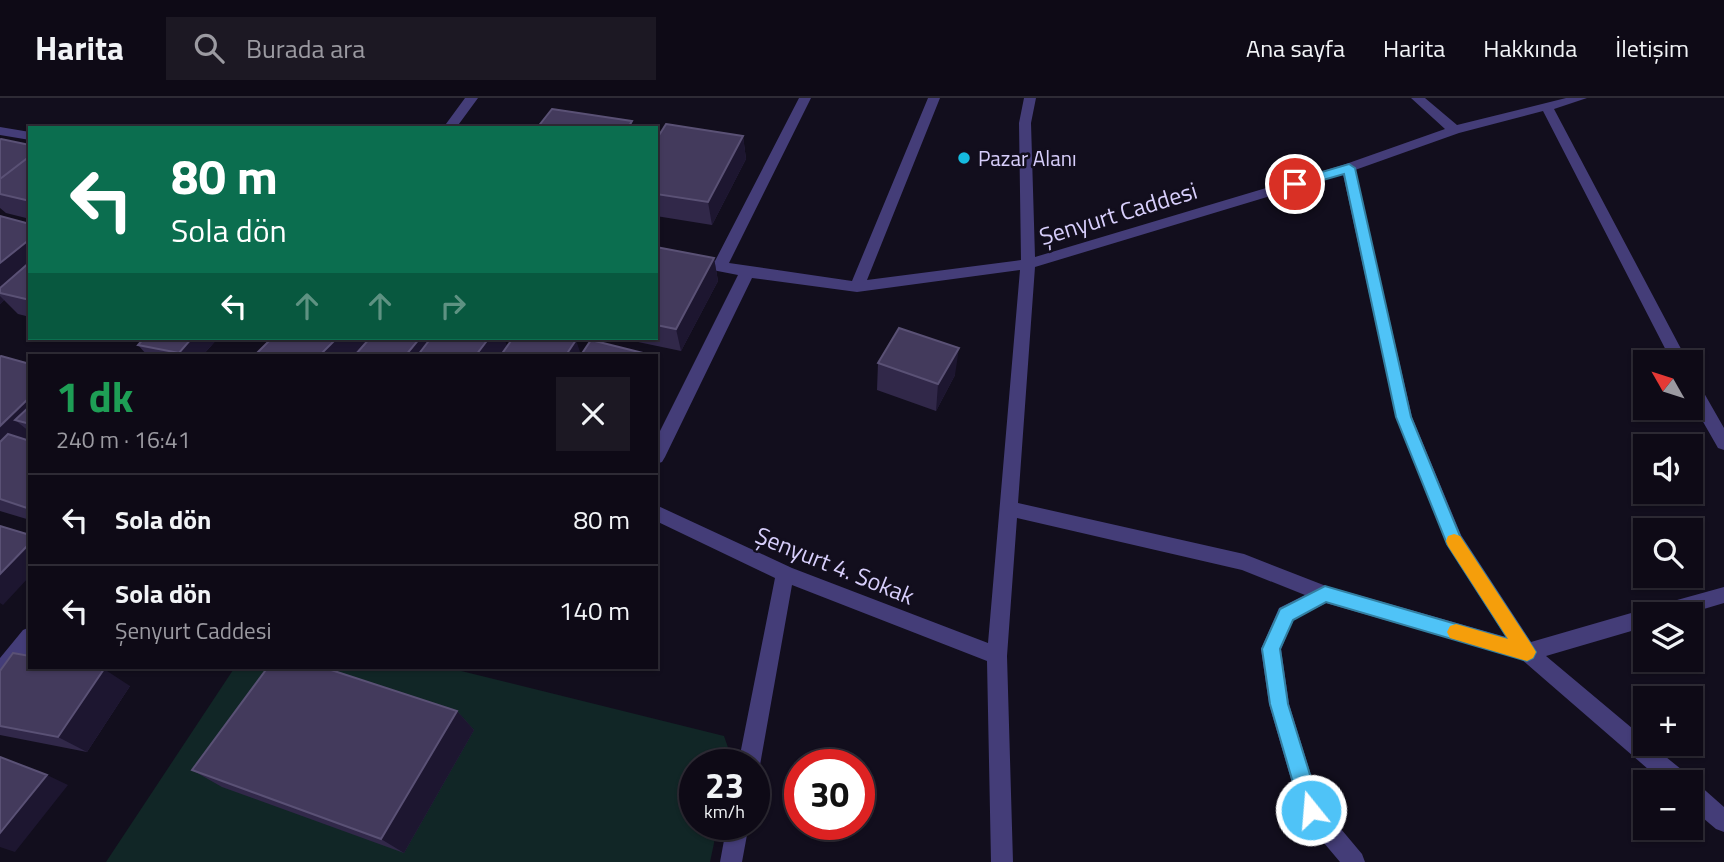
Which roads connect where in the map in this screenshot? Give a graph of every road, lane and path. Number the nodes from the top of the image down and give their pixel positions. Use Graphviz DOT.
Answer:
graph roads {
  1 [pos="472,98"];
  2 [pos="805,98"];
  3 [pos="934,98"];
  4 [pos="1030,98"];
  5 [pos="1417,98"];
  6 [pos="1581,98"];
  7 [pos="1547,107"];
  8 [pos="451,126"];
  9 [pos="1454,130"];
  10 [pos="0,131"];
  11 [pos="28,136"];
  12 [pos="1349,168"];
  13 [pos="658,254"];
  14 [pos="1028,264"];
  15 [pos="720,266"];
  16 [pos="747,272"];
  17 [pos="857,287"];
  18 [pos="1674,350"];
  19 [pos="1703,406"];
  20 [pos="1724,443"];
  21 [pos="658,453"];
  22 [pos="1010,509"];
  23 [pos="658,513"];
  24 [pos="785,574"];
  25 [pos="1325,594"];
  26 [pos="1724,595"];
  27 [pos="1700,602"];
  28 [pos="1633,621"];
  29 [pos="28,638"];
  30 [pos="1527,652"];
  31 [pos="997,656"];
  32 [pos="0,673"];
  33 [pos="752,749"];
  34 [pos="1665,770"];
  35 [pos="1703,803"];
  36 [pos="1724,821"];
  37 [pos="735,840"];
  38 [pos="731,862"];
  39 [pos="1002,862"];
  40 [pos="1354,862"];
  1 -- 8 [label="street"];
  2 -- 15 [label="street"];
  3 -- 17 [label="street"];
  4 -- 14 [label="street"];
  5 -- 9 [label="street"];
  6 -- 7 [label="street, Şenyurt Caddesi"];
  7 -- 9 [label="street, Şenyurt Caddesi"];
  7 -- 18 [label="street"];
  9 -- 12 [label="street, Şenyurt Caddesi"];
  10 -- 11 [label="street"];
  12 -- 14 [label="street, Şenyurt Caddesi"];
  12 -- 30 [label="street"];
  13 -- 15 [label="street, Şenyurt Caddesi"];
  14 -- 17 [label="street, Şenyurt Caddesi"];
  14 -- 22 [label="street"];
  15 -- 16 [label="street, Şenyurt Caddesi"];
  16 -- 17 [label="street, Şenyurt Caddesi"];
  16 -- 21 [label="street"];
  19 -- 20 [label="street"];
  22 -- 25 [label="street"];
  22 -- 31 [label="street"];
  23 -- 24 [label="street, Şenyurt 4. Sokak"];
  24 -- 31 [label="street, Şenyurt 4. Sokak"];
  24 -- 33 [label="street"];
  25 -- 30 [label="street"];
  25 -- 40 [label="street"];
  26 -- 27 [label="street"];
  28 -- 30 [label="street"];
  29 -- 32 [label="street"];
  30 -- 34 [label="street"];
  31 -- 39 [label="street"];
  35 -- 36 [label="street"];
  37 -- 38 [label="street"];
}
